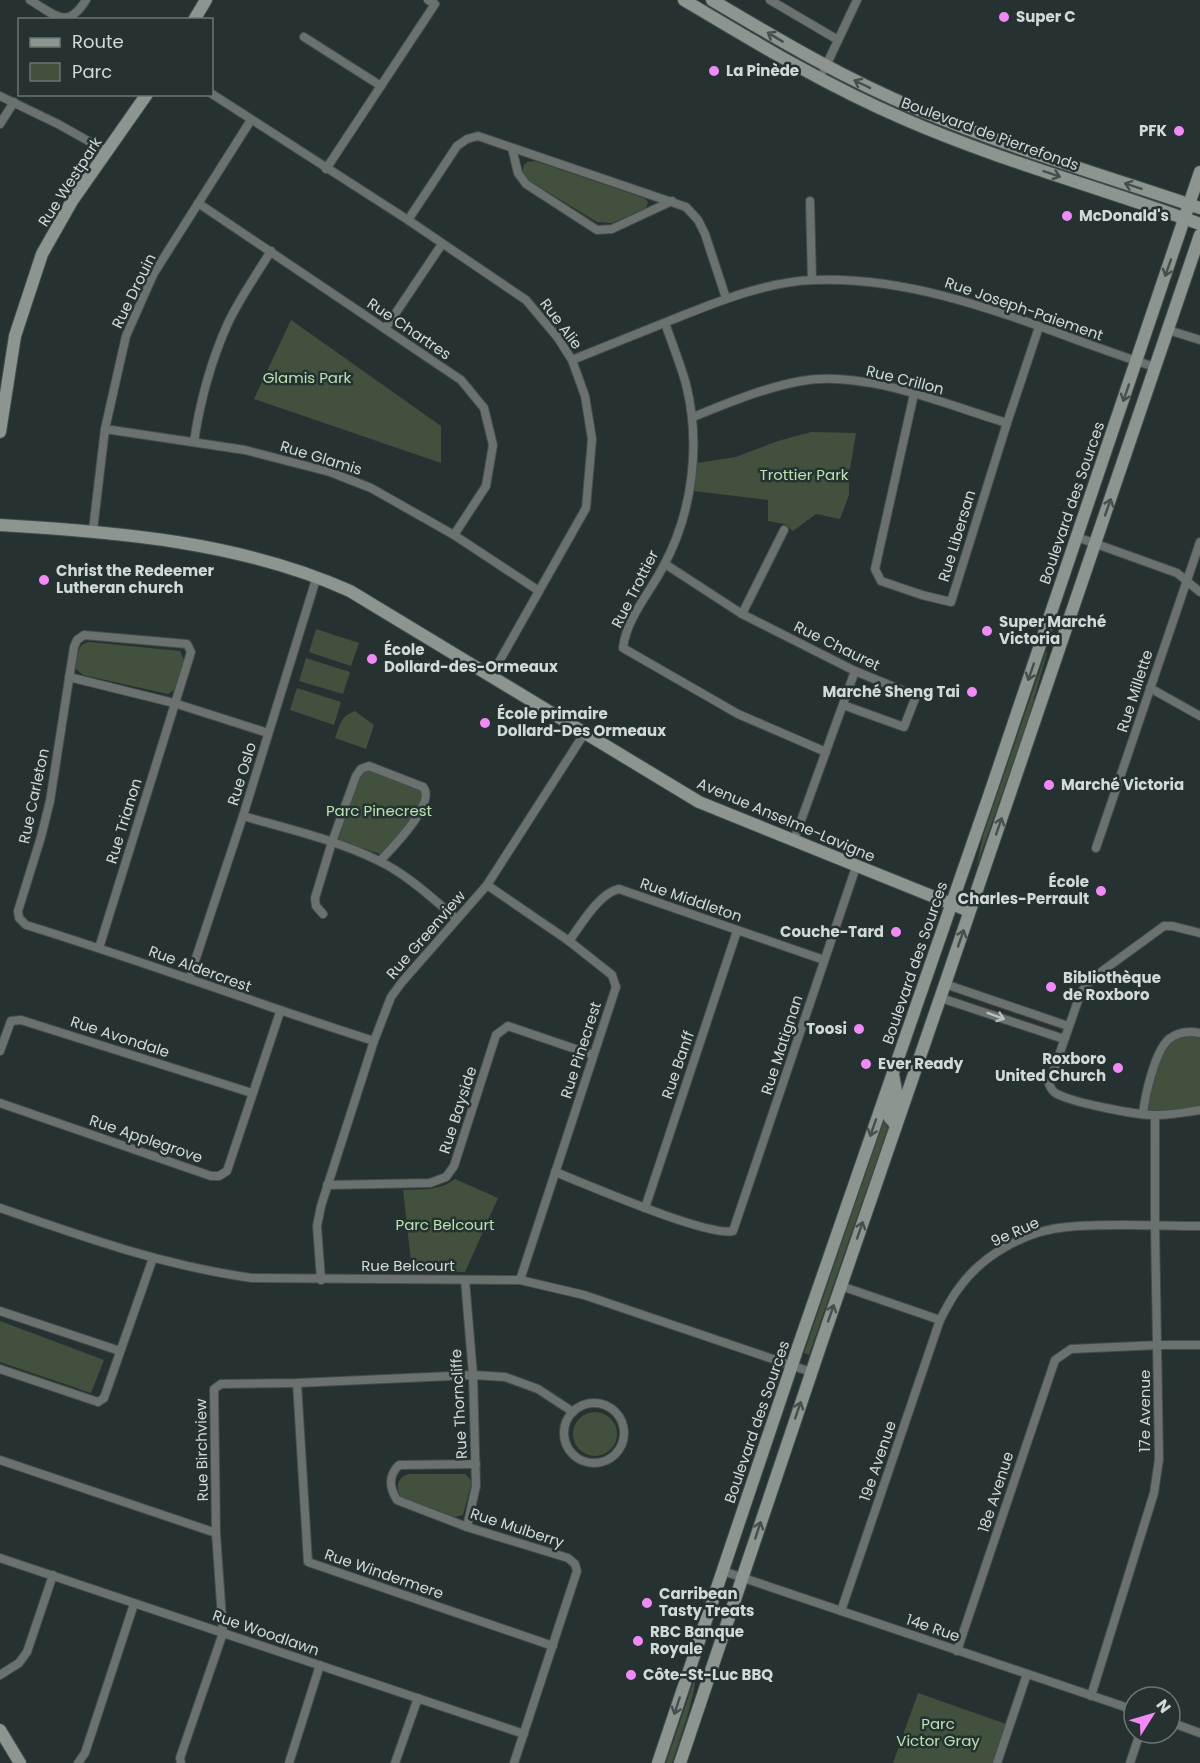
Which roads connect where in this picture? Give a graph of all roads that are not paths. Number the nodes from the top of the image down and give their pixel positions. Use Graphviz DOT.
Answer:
graph roads {
  1 [pos="30,0"];
  2 [pos="86,0"];
  3 [pos="206,0"];
  4 [pos="684,0"];
  5 [pos="712,0"];
  6 [pos="770,0"];
  7 [pos="857,0"];
  8 [pos="431,2"];
  9 [pos="195,18"];
  10 [pos="303,37"];
  11 [pos="838,40"];
  12 [pos="826,66"];
  13 [pos="819,79"];
  14 [pos="381,86"];
  15 [pos="213,95"];
  16 [pos="0,96"];
  17 [pos="146,96"];
  18 [pos="14,102"];
  19 [pos="251,120"];
  20 [pos="0,124"];
  21 [pos="512,148"];
  22 [pos="108,152"];
  23 [pos="326,170"];
  24 [pos="1200,172"];
  25 [pos="672,201"];
  26 [pos="810,201"];
  27 [pos="198,203"];
  28 [pos="1194,206"];
  29 [pos="1185,219"];
  30 [pos="408,220"];
  31 [pos="1200,224"];
  32 [pos="1200,235"];
  33 [pos="442,244"];
  34 [pos="271,251"];
  35 [pos="812,280"];
  36 [pos="726,298"];
  37 [pos="665,323"];
  38 [pos="1040,327"];
  39 [pos="385,329"];
  40 [pos="1168,330"];
  41 [pos="1200,340"];
  42 [pos="572,360"];
  43 [pos="1136,361"];
  44 [pos="1155,368"];
  45 [pos="914,394"];
  46 [pos="693,417"];
  47 [pos="1006,423"];
  48 [pos="105,429"];
  49 [pos="0,432"];
  50 [pos="194,442"];
  51 [pos="0,525"];
  52 [pos="93,530"];
  53 [pos="784,530"];
  54 [pos="454,535"];
  55 [pos="1077,537"];
  56 [pos="1200,542"];
  57 [pos="1096,544"];
  58 [pos="665,564"];
  59 [pos="317,576"];
  60 [pos="1186,580"];
  61 [pos="539,591"];
  62 [pos="1200,592"];
  63 [pos="742,614"];
  64 [pos="855,671"];
  65 [pos="491,676"];
  66 [pos="69,677"];
  67 [pos="1150,688"];
  68 [pos="174,703"];
  69 [pos="843,705"];
  70 [pos="1200,716"];
  71 [pos="268,733"];
  72 [pos="585,734"];
  73 [pos="826,752"];
  74 [pos="243,816"];
  75 [pos="794,840"];
  76 [pos="332,842"];
  77 [pos="1096,848"];
  78 [pos="381,861"];
  79 [pos="856,867"];
  80 [pos="487,885"];
  81 [pos="951,905"];
  82 [pos="969,911"];
  83 [pos="322,914"];
  84 [pos="19,918"];
  85 [pos="457,919"];
  86 [pos="737,931"];
  87 [pos="1200,933"];
  88 [pos="569,941"];
  89 [pos="99,948"];
  90 [pos="824,960"];
  91 [pos="189,979"];
  92 [pos="945,984"];
  93 [pos="941,998"];
  94 [pos="280,1012"];
  95 [pos="1068,1026"];
  96 [pos="1200,1033"];
  97 [pos="1064,1039"];
  98 [pos="374,1041"];
  99 [pos="0,1051"];
  100 [pos="593,1055"];
  101 [pos="892,1073"];
  102 [pos="252,1093"];
  103 [pos="0,1103"];
  104 [pos="1200,1110"];
  105 [pos="1143,1114"];
  106 [pos="1155,1115"];
  107 [pos="896,1125"];
  108 [pos="555,1172"];
  109 [pos="327,1185"];
  110 [pos="0,1208"];
  111 [pos="645,1208"];
  112 [pos="1155,1226"];
  113 [pos="1200,1226"];
  114 [pos="153,1258"];
  115 [pos="321,1280"];
  116 [pos="465,1280"];
  117 [pos="520,1280"];
  118 [pos="841,1286"];
  119 [pos="0,1311"];
  120 [pos="940,1320"];
  121 [pos="1159,1345"];
  122 [pos="1200,1346"];
  123 [pos="120,1351"];
  124 [pos="793,1365"];
  125 [pos="0,1369"];
  126 [pos="812,1372"];
  127 [pos="473,1375"];
  128 [pos="297,1383"];
  129 [pos="573,1412"];
  130 [pos="0,1460"];
  131 [pos="476,1464"];
  132 [pos="467,1527"];
  133 [pos="216,1533"];
  134 [pos="0,1558"];
  135 [pos="723,1571"];
  136 [pos="53,1575"];
  137 [pos="742,1578"];
  138 [pos="134,1604"];
  139 [pos="841,1611"];
  140 [pos="223,1633"];
  141 [pos="553,1646"];
  142 [pos="957,1651"];
  143 [pos="320,1665"];
  144 [pos="1027,1674"];
  145 [pos="0,1675"];
  146 [pos="1091,1696"];
  147 [pos="418,1698"];
  148 [pos="1122,1706"];
  149 [pos="1182,1726"];
  150 [pos="0,1730"];
  151 [pos="1200,1732"];
  152 [pos="524,1734"];
  153 [pos="1136,1745"];
  154 [pos="20,1763"];
  155 [pos="78,1763"];
  156 [pos="181,1763"];
  157 [pos="289,1763"];
  158 [pos="395,1763"];
  159 [pos="514,1763"];
  160 [pos="658,1763"];
  161 [pos="680,1763"];
  162 [pos="997,1763"];
  163 [pos="1130,1763"];
  1 -- 2 [label="street"];
  3 -- 9 [label="main road"];
  4 -- 13 [label="main road, Boulevard de Pierrefonds"];
  12 -- 5 [label="main road, Boulevard de Pierrefonds, one-way"];
  6 -- 11 [label="street"];
  7 -- 11 [label="street"];
  8 -- 14 [label="street"];
  10 -- 14 [label="street"];
  11 -- 12 [label="street"];
  12 -- 13 [label="street"];
  28 -- 12 [label="main road, Boulevard de Pierrefonds, one-way"];
  13 -- 29 [label="main road, Boulevard de Pierrefonds, one-way"];
  14 -- 23 [label="street"];
  15 -- 19 [label="street, Rue Alie"];
  16 -- 18 [label="street"];
  17 -- 22 [label="main road, Rue Westpark"];
  18 -- 20 [label="street"];
  18 -- 22 [label="street"];
  19 -- 23 [label="street, Rue Alie"];
  19 -- 27 [label="street, Rue Drouin"];
  21 -- 25 [label="street"];
  21 -- 25 [label="street"];
  21 -- 30 [label="street"];
  22 -- 49 [label="main road, Rue Westpark"];
  23 -- 30 [label="street, Rue Alie"];
  24 -- 28 [label="main road, Boulevard des Sources"];
  25 -- 36 [label="street"];
  26 -- 35 [label="street"];
  27 -- 34 [label="street, Rue Chartres"];
  27 -- 48 [label="street, Rue Drouin"];
  28 -- 29 [label="main road, Boulevard des Sources"];
  29 -- 31 [label="main road, Boulevard de Pierrefonds"];
  29 -- 43 [label="main road, Boulevard des Sources, one-way"];
  30 -- 33 [label="street, Rue Alie"];
  32 -- 40 [label="main road"];
  33 -- 39 [label="street"];
  33 -- 42 [label="street, Rue Alie"];
  34 -- 39 [label="street, Rue Chartres"];
  34 -- 50 [label="street"];
  35 -- 36 [label="street, Rue Joseph-Paiement"];
  35 -- 38 [label="street, Rue Joseph-Paiement"];
  36 -- 37 [label="street, Rue Joseph-Paiement"];
  37 -- 42 [label="street, Rue Joseph-Paiement"];
  37 -- 46 [label="street, Rue Trottier"];
  38 -- 43 [label="street, Rue Joseph-Paiement"];
  38 -- 47 [label="street, Rue Libersan"];
  39 -- 54 [label="street, Rue Chartres"];
  40 -- 41 [label="street"];
  40 -- 44 [label="main road"];
  42 -- 61 [label="street, Rue Alie"];
  43 -- 44 [label="street, Rue Joseph-Paiement"];
  43 -- 55 [label="main road, Boulevard des Sources, one-way"];
  57 -- 44 [label="main road, one-way"];
  45 -- 46 [label="street, Rue Crillon"];
  45 -- 47 [label="street, Rue Crillon"];
  45 -- 47 [label="street, Rue Libersan"];
  46 -- 58 [label="street, Rue Trottier"];
  48 -- 50 [label="street, Rue Glamis"];
  48 -- 52 [label="street, Rue Drouin"];
  50 -- 54 [label="street, Rue Glamis"];
  51 -- 52 [label="main road, Avenue Anselme-Lavigne"];
  52 -- 59 [label="main road, Avenue Anselme-Lavigne"];
  53 -- 63 [label="street"];
  54 -- 61 [label="street, Rue Glamis"];
  55 -- 57 [label="street"];
  55 -- 81 [label="main road, Boulevard des Sources, one-way"];
  56 -- 60 [label="street, Rue Millette"];
  57 -- 60 [label="street"];
  82 -- 57 [label="main road, one-way"];
  58 -- 63 [label="street, Rue Chauret"];
  58 -- 73 [label="street, Rue Trottier"];
  59 -- 65 [label="main road, Avenue Anselme-Lavigne"];
  59 -- 71 [label="street, Rue Oslo"];
  60 -- 62 [label="street"];
  60 -- 67 [label="street, Rue Millette"];
  61 -- 65 [label="street, Rue Alie"];
  63 -- 64 [label="street, Rue Chauret"];
  64 -- 69 [label="street"];
  64 -- 69 [label="street, Rue Chauret"];
  65 -- 72 [label="main road, Avenue Anselme-Lavigne"];
  66 -- 68 [label="street"];
  66 -- 68 [label="street, Rue Carleton"];
  66 -- 84 [label="street, Rue Carleton"];
  67 -- 70 [label="street"];
  67 -- 77 [label="street, Rue Millette"];
  68 -- 71 [label="street"];
  68 -- 89 [label="street, Rue Trianon"];
  69 -- 73 [label="street"];
  71 -- 74 [label="street, Rue Oslo"];
  72 -- 75 [label="main road, Avenue Anselme-Lavigne"];
  72 -- 80 [label="street, Rue Greenview"];
  73 -- 75 [label="street"];
  74 -- 76 [label="street"];
  74 -- 91 [label="street, Rue Oslo"];
  75 -- 79 [label="main road, Avenue Anselme-Lavigne"];
  76 -- 78 [label="street"];
  76 -- 78 [label="street"];
  76 -- 83 [label="street"];
  78 -- 85 [label="street"];
  79 -- 81 [label="main road, Avenue Anselme-Lavigne"];
  79 -- 90 [label="street, Rue Matignan"];
  80 -- 85 [label="street, Rue Greenview"];
  80 -- 88 [label="street, Rue Pinecrest"];
  81 -- 82 [label="main road, Avenue Anselme-Lavigne"];
  81 -- 101 [label="main road, Boulevard des Sources"];
  92 -- 82 [label="main road, one-way"];
  84 -- 89 [label="street, Rue Aldercrest"];
  85 -- 98 [label="street, Rue Greenview"];
  86 -- 88 [label="street, Rue Middleton"];
  86 -- 90 [label="street, Rue Middleton"];
  86 -- 111 [label="street, Rue Banff"];
  87 -- 95 [label="street"];
  88 -- 100 [label="street, Rue Pinecrest"];
  89 -- 91 [label="street, Rue Aldercrest"];
  90 -- 111 [label="street, Rue Matignan"];
  91 -- 94 [label="street, Rue Aldercrest"];
  92 -- 93 [label="main road"];
  92 -- 95 [label="street"];
  93 -- 97 [label="street, one-way"];
  93 -- 107 [label="main road"];
  94 -- 98 [label="street, Rue Aldercrest"];
  94 -- 102 [label="street, Rue Applegrove"];
  95 -- 97 [label="street"];
  96 -- 105 [label="street"];
  97 -- 105 [label="street"];
  98 -- 109 [label="street, Rue Greenview"];
  99 -- 102 [label="street, Rue Avondale"];
  100 -- 108 [label="street, Rue Pinecrest"];
  100 -- 109 [label="street, Rue Bayside"];
  101 -- 107 [label="main road"];
  101 -- 124 [label="main road, Boulevard des Sources, one-way"];
  102 -- 103 [label="street, Rue Applegrove"];
  104 -- 106 [label="street"];
  105 -- 106 [label="street"];
  106 -- 112 [label="street, 17e Avenue"];
  118 -- 107 [label="main road, one-way"];
  108 -- 111 [label="street"];
  108 -- 117 [label="street, Rue Pinecrest"];
  109 -- 115 [label="street, Rue Greenview"];
  110 -- 114 [label="street, Rue Belcourt"];
  112 -- 113 [label="street, 9e Rue"];
  112 -- 120 [label="street, 9e Rue"];
  112 -- 121 [label="street, 17e Avenue"];
  114 -- 115 [label="street, Rue Belcourt"];
  114 -- 123 [label="street"];
  115 -- 116 [label="street, Rue Belcourt"];
  116 -- 117 [label="street, Rue Belcourt"];
  116 -- 127 [label="street, Rue Thorncliffe"];
  117 -- 124 [label="street, Rue Belcourt"];
  118 -- 120 [label="street"];
  126 -- 118 [label="main road, one-way"];
  119 -- 123 [label="street"];
  120 -- 139 [label="street, 19e Avenue"];
  121 -- 122 [label="street"];
  121 -- 142 [label="street, 18e Avenue"];
  121 -- 146 [label="street, 17e Avenue"];
  123 -- 125 [label="street"];
  124 -- 126 [label="street, Rue Belcourt"];
  124 -- 135 [label="main road, Boulevard des Sources"];
  137 -- 126 [label="main road, one-way"];
  127 -- 128 [label="street, Rue Birchview"];
  127 -- 129 [label="street, Rue Birchview"];
  127 -- 131 [label="street, Rue Thorncliffe"];
  128 -- 133 [label="street, Rue Birchview"];
  128 -- 141 [label="street, Rue Windermere"];
  129 -- 129 [label="street"];
  130 -- 133 [label="street"];
  131 -- 132 [label="street, Rue Thorncliffe"];
  131 -- 132 [label="street, Rue Mulberry"];
  132 -- 141 [label="street, Rue Mulberry"];
  133 -- 140 [label="street, Rue Birchview"];
  134 -- 136 [label="street, Rue Woodlawn"];
  135 -- 137 [label="street, 14e Rue"];
  135 -- 160 [label="main road, Boulevard des Sources, one-way"];
  136 -- 138 [label="street, Rue Woodlawn"];
  136 -- 145 [label="street"];
  137 -- 139 [label="street, 14e Rue"];
  137 -- 161 [label="main road"];
  138 -- 140 [label="street, Rue Woodlawn"];
  138 -- 155 [label="street"];
  139 -- 142 [label="street, 14e Rue"];
  140 -- 143 [label="street, Rue Woodlawn"];
  140 -- 156 [label="street, Rue Birchview"];
  141 -- 152 [label="street, Rue Mulberry"];
  142 -- 144 [label="street, 14e Rue"];
  143 -- 147 [label="street, Rue Woodlawn"];
  143 -- 157 [label="street"];
  144 -- 146 [label="street, 14e Rue"];
  144 -- 162 [label="street"];
  146 -- 148 [label="street, 14e Rue"];
  147 -- 152 [label="street, Rue Woodlawn"];
  147 -- 158 [label="street"];
  149 -- 151 [label="street"];
  150 -- 154 [label="main road"];
  152 -- 159 [label="street, Rue Mulberry"];
  153 -- 163 [label="street"];
}
